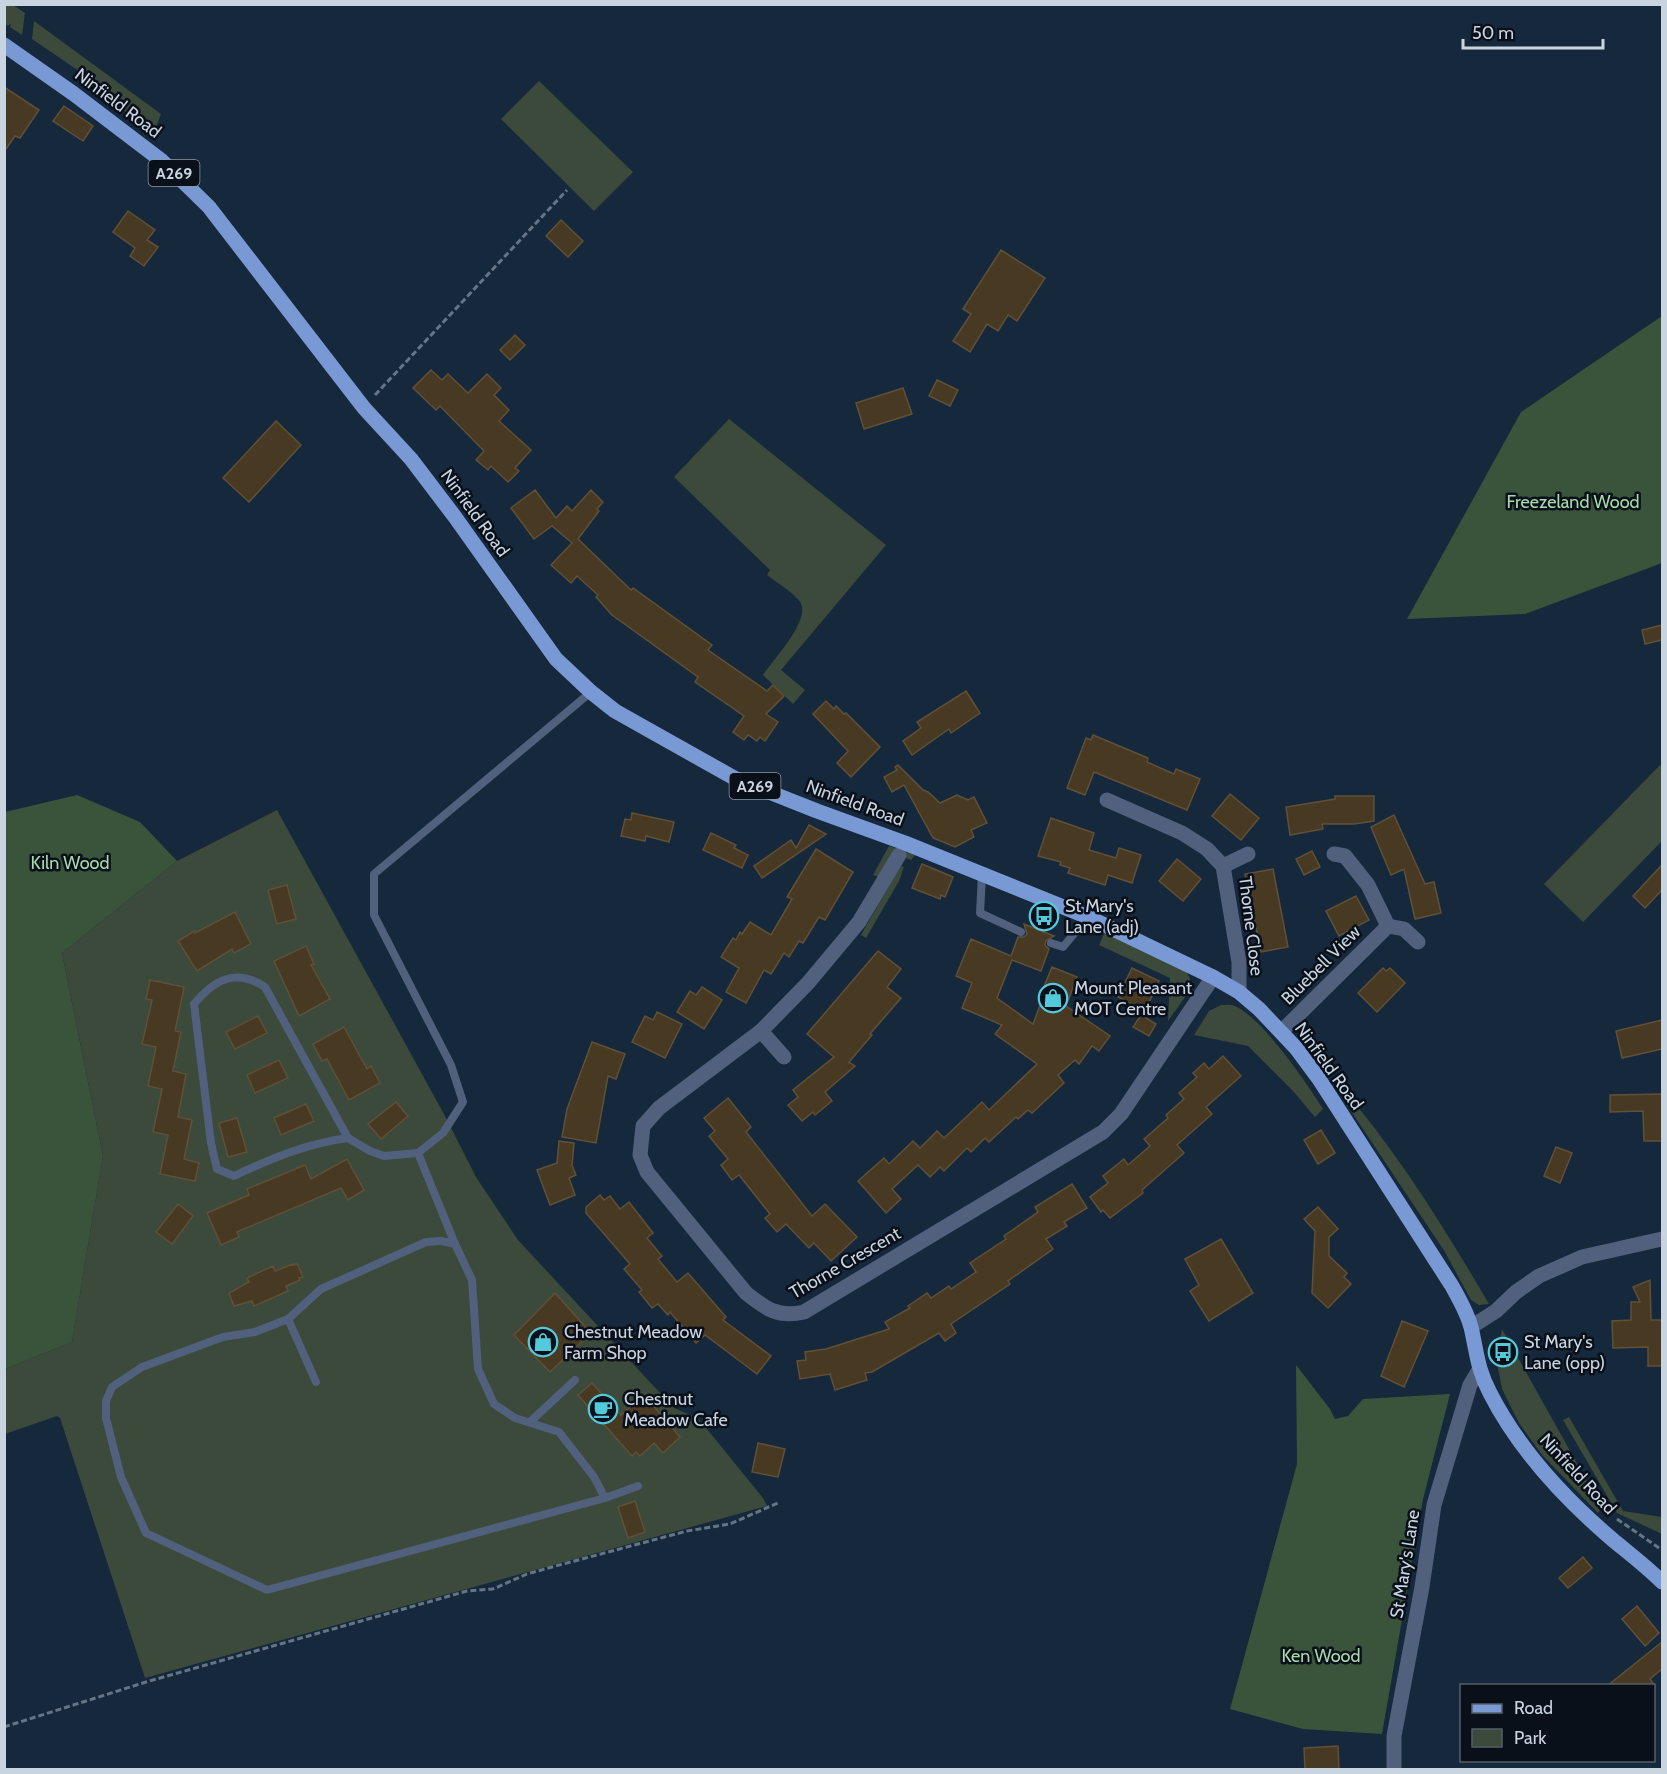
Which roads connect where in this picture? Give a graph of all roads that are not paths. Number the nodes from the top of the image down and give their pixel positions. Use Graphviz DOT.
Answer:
graph roads {
  1 [pos="4,45"];
  2 [pos="591,692"];
  3 [pos="1107,800"];
  4 [pos="1248,854"];
  5 [pos="1334,854"];
  6 [pos="899,855"];
  7 [pos="1223,866"];
  8 [pos="982,873"];
  9 [pos="1088,917"];
  10 [pos="1388,926"];
  11 [pos="1021,932"];
  12 [pos="1418,942"];
  13 [pos="1051,943"];
  14 [pos="1213,977"];
  15 [pos="1239,992"];
  16 [pos="760,1031"];
  17 [pos="1281,1032"];
  18 [pos="784,1057"];
  19 [pos="348,1138"];
  20 [pos="418,1153"];
  21 [pos="1662,1239"];
  22 [pos="455,1244"];
  23 [pos="288,1319"];
  24 [pos="1471,1327"];
  25 [pos="1479,1370"];
  26 [pos="575,1380"];
  27 [pos="316,1382"];
  28 [pos="530,1422"];
  29 [pos="638,1486"];
  30 [pos="605,1498"];
  31 [pos="1641,1561"];
  32 [pos="1662,1568"];
  33 [pos="1662,1582"];
  34 [pos="1394,1770"];
  1 -- 2 [label="main road, Ninfield Road / A269"];
  2 -- 8 [label="main road, Ninfield Road / A269"];
  2 -- 20 [label="lane"];
  3 -- 7 [label="street, Thorne Close"];
  4 -- 7 [label="street, Thorne Close"];
  5 -- 10 [label="street, Bluebell View"];
  6 -- 16 [label="street, Thorne Crescent"];
  7 -- 15 [label="street, Thorne Close"];
  8 -- 9 [label="main road, Ninfield Road / A269"];
  8 -- 11 [label="lane"];
  9 -- 13 [label="lane"];
  9 -- 14 [label="main road, Ninfield Road / A269"];
  10 -- 12 [label="street, Bluebell View"];
  10 -- 17 [label="street, Bluebell View"];
  14 -- 15 [label="main road, Ninfield Road / A269"];
  14 -- 16 [label="street, Thorne Crescent"];
  15 -- 17 [label="main road, Ninfield Road / A269"];
  16 -- 18 [label="street"];
  17 -- 24 [label="main road, Ninfield Road / A269"];
  19 -- 19 [label="lane"];
  19 -- 20 [label="lane"];
  20 -- 22 [label="lane"];
  21 -- 24 [label="street"];
  22 -- 23 [label="lane"];
  22 -- 28 [label="lane"];
  23 -- 27 [label="lane"];
  23 -- 30 [label="lane"];
  24 -- 25 [label="main road, Ninfield Road / A269"];
  25 -- 31 [label="main road, Ninfield Road / A269"];
  25 -- 34 [label="street, St Mary's Lane"];
  26 -- 28 [label="lane"];
  28 -- 30 [label="lane"];
  29 -- 30 [label="lane"];
  31 -- 32 [label="main road, Ninfield Road / A269"];
  31 -- 33 [label="main road, Ninfield Road / A269"];
}
